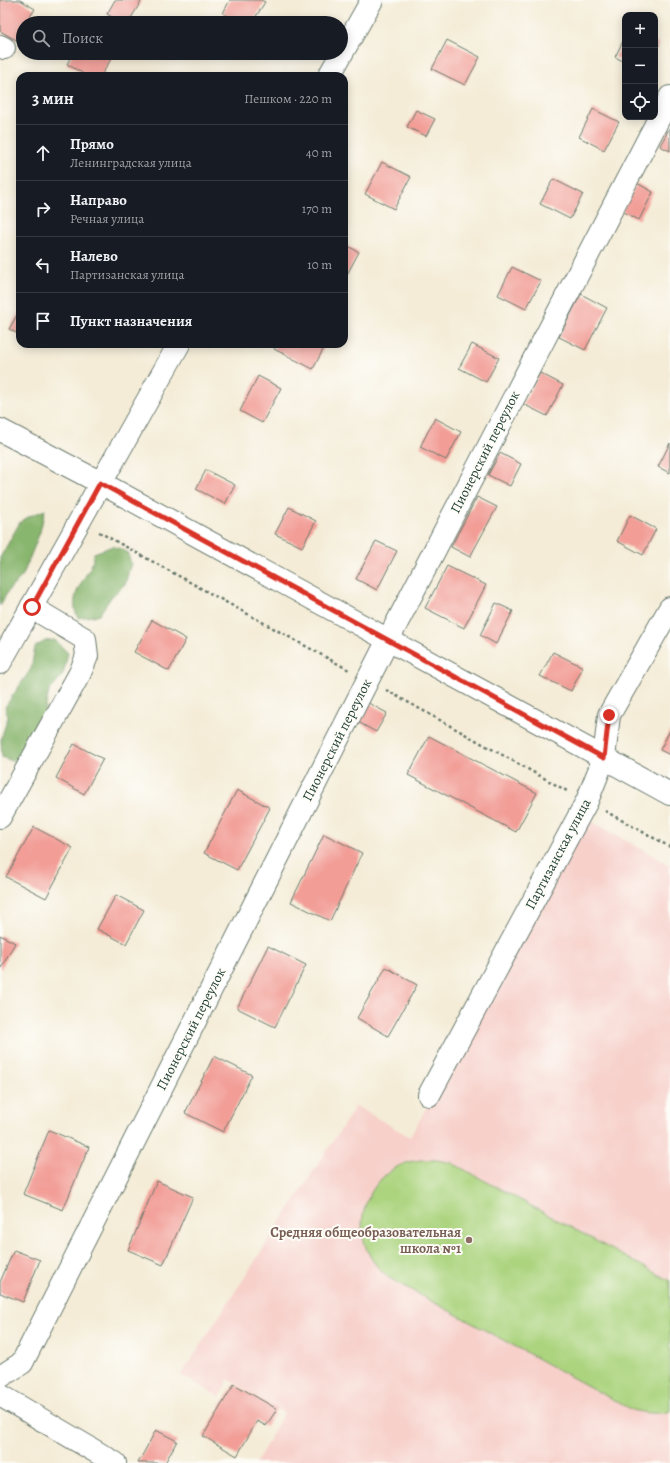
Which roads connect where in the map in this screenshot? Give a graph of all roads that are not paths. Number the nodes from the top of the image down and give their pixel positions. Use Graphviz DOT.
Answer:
graph roads {
  1 [pos="372,0"];
  2 [pos="348,42"];
  3 [pos="338,60"];
  4 [pos="331,72"];
  5 [pos="670,97"];
  6 [pos="176,348"];
  7 [pos="0,430"];
  8 [pos="100,483"];
  9 [pos="32,607"];
  10 [pos="670,608"];
  11 [pos="388,640"];
  12 [pos="0,663"];
  13 [pos="604,758"];
  14 [pos="670,794"];
  15 [pos="0,817"];
  16 [pos="429,1094"];
  17 [pos="0,1377"];
  18 [pos="0,1395"];
  19 [pos="115,1463"];
  1 -- 2 [label="street"];
  3 -- 4 [label="street"];
  5 -- 11 [label="street, Пионерский переулок"];
  6 -- 8 [label="street"];
  7 -- 8 [label="street"];
  8 -- 9 [label="street"];
  8 -- 11 [label="street"];
  9 -- 12 [label="street"];
  9 -- 15 [label="street"];
  10 -- 13 [label="street, Партизанская улица"];
  11 -- 13 [label="street"];
  11 -- 17 [label="street, Пионерский переулок"];
  13 -- 14 [label="street"];
  13 -- 16 [label="street, Партизанская улица"];
  18 -- 19 [label="street"];
}
